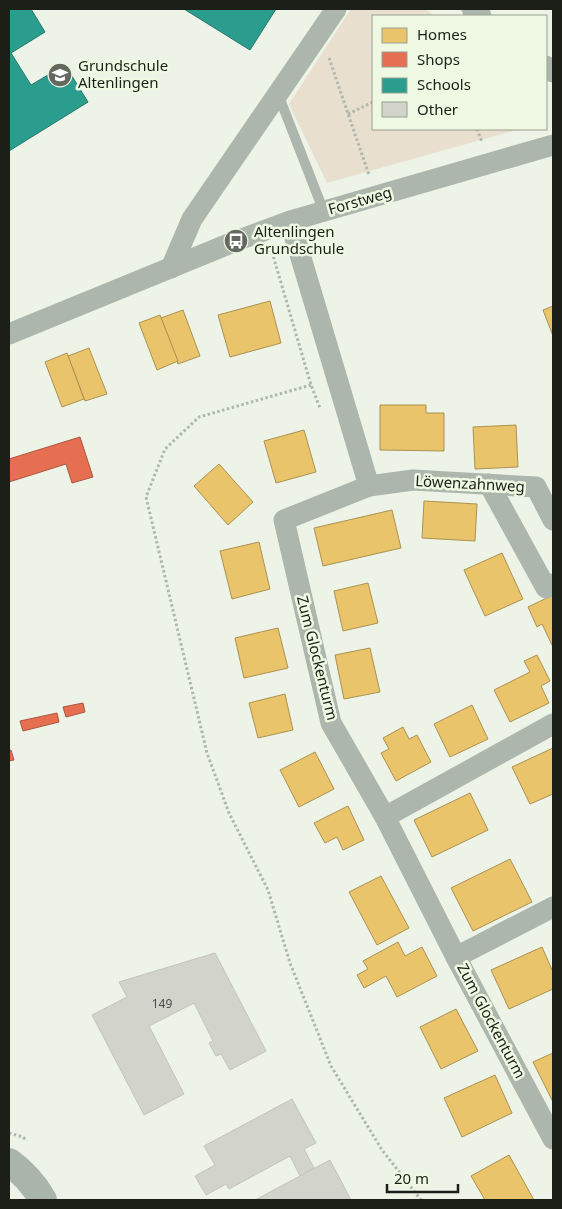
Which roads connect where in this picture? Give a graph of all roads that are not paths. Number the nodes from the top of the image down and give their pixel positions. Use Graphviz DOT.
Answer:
graph roads {
  1 [pos="336,9"];
  2 [pos="278,94"];
  3 [pos="553,145"];
  4 [pos="324,212"];
  5 [pos="290,222"];
  6 [pos="171,268"];
  7 [pos="9,334"];
  8 [pos="489,484"];
  9 [pos="369,486"];
  10 [pos="553,520"];
  11 [pos="553,584"];
  12 [pos="553,724"];
  13 [pos="385,817"];
  14 [pos="553,907"];
  15 [pos="456,957"];
  16 [pos="553,1136"];
  17 [pos="9,1162"];
  18 [pos="43,1200"];
  1 -- 2 [label="street"];
  2 -- 4 [label="lane"];
  2 -- 6 [label="street"];
  3 -- 4 [label="street, Forstweg"];
  4 -- 5 [label="street, Forstweg"];
  5 -- 6 [label="street, Forstweg"];
  5 -- 9 [label="street"];
  6 -- 7 [label="street, Forstweg"];
  8 -- 9 [label="street, Löwenzahnweg"];
  8 -- 10 [label="street, Löwenzahnweg"];
  8 -- 11 [label="street"];
  9 -- 13 [label="street, Zum Glockenturm"];
  12 -- 13 [label="street"];
  13 -- 15 [label="street, Zum Glockenturm"];
  14 -- 15 [label="street"];
  15 -- 16 [label="street, Zum Glockenturm"];
  17 -- 18 [label="main road"];
}
